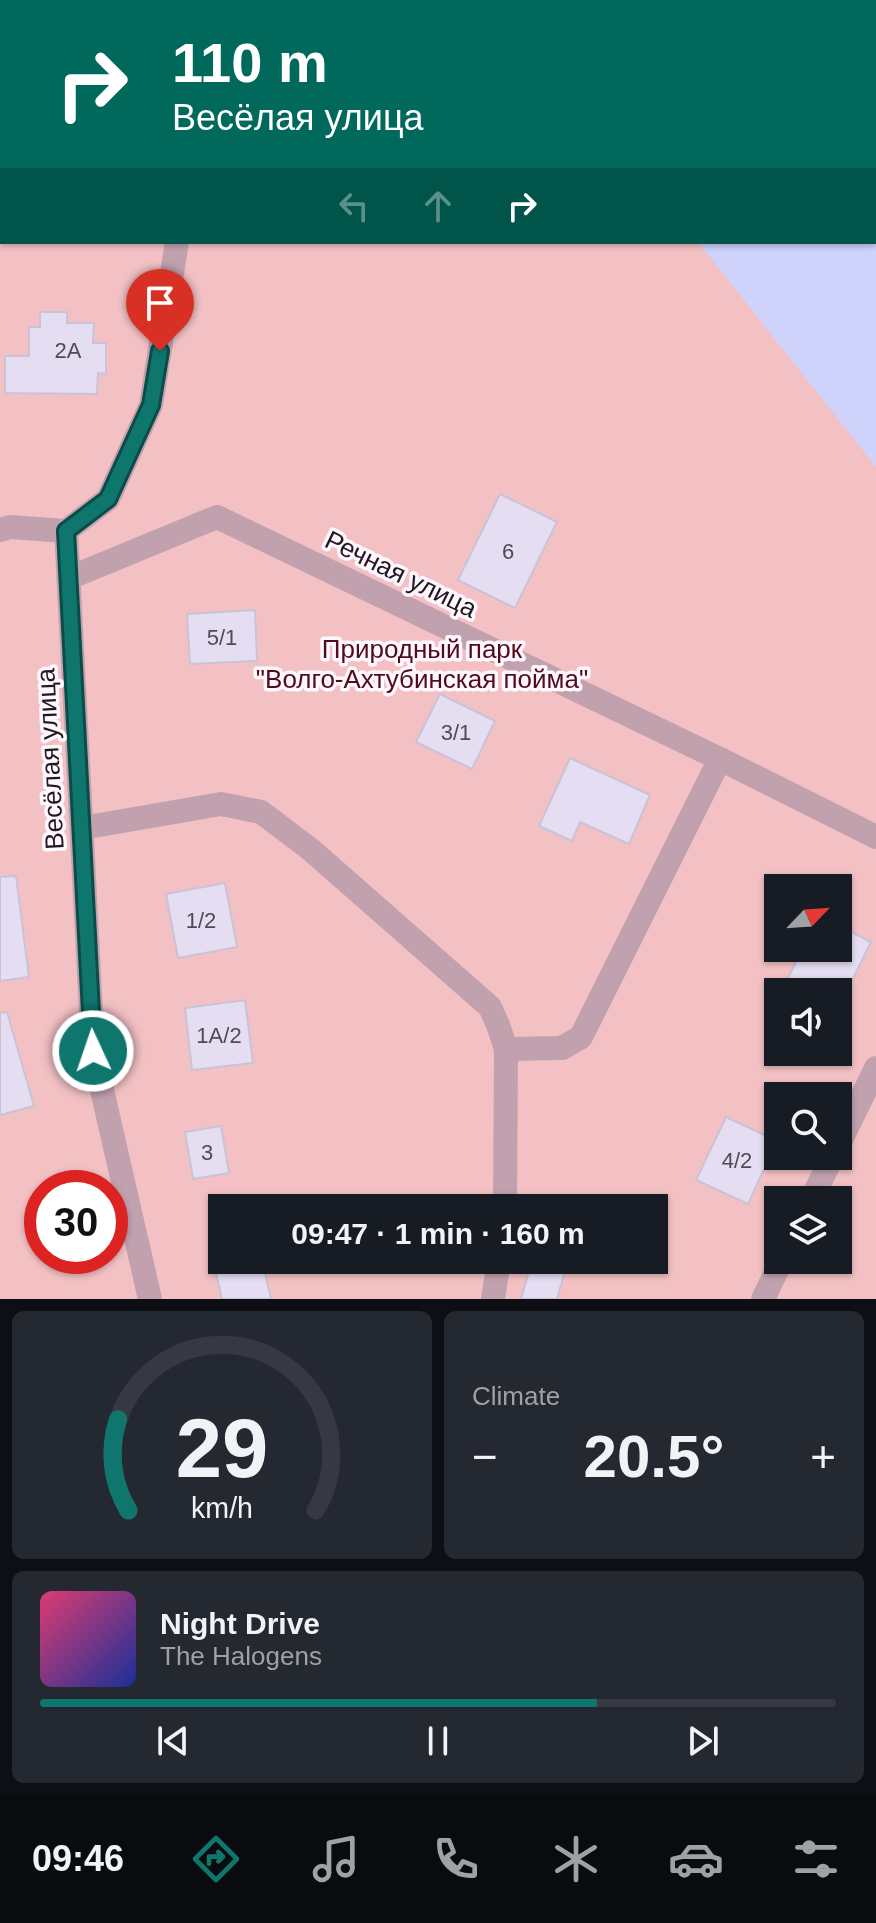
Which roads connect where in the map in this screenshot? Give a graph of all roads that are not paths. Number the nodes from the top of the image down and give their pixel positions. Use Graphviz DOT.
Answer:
graph roads {
  1 [pos="177,244"];
  2 [pos="0,530"];
  3 [pos="66,531"];
  4 [pos="69,578"];
  5 [pos="720,759"];
  6 [pos="82,828"];
  7 [pos="876,837"];
  8 [pos="506,1049"];
  9 [pos="876,1068"];
  10 [pos="852,1117"];
  11 [pos="505,1194"];
  12 [pos="497,1274"];
  13 [pos="775,1274"];
  14 [pos="143,1298"];
  15 [pos="493,1299"];
  16 [pos="763,1299"];
  1 -- 3 [label="street"];
  2 -- 3 [label="street"];
  3 -- 4 [label="street, Весёлая улица"];
  4 -- 5 [label="street, Речная улица"];
  4 -- 6 [label="street, Весёлая улица"];
  5 -- 7 [label="street, Речная улица"];
  5 -- 8 [label="street"];
  6 -- 8 [label="street"];
  6 -- 14 [label="street, Весёлая улица"];
  8 -- 11 [label="street"];
  9 -- 10 [label="street"];
  12 -- 15 [label="street"];
  13 -- 16 [label="street"];
}
